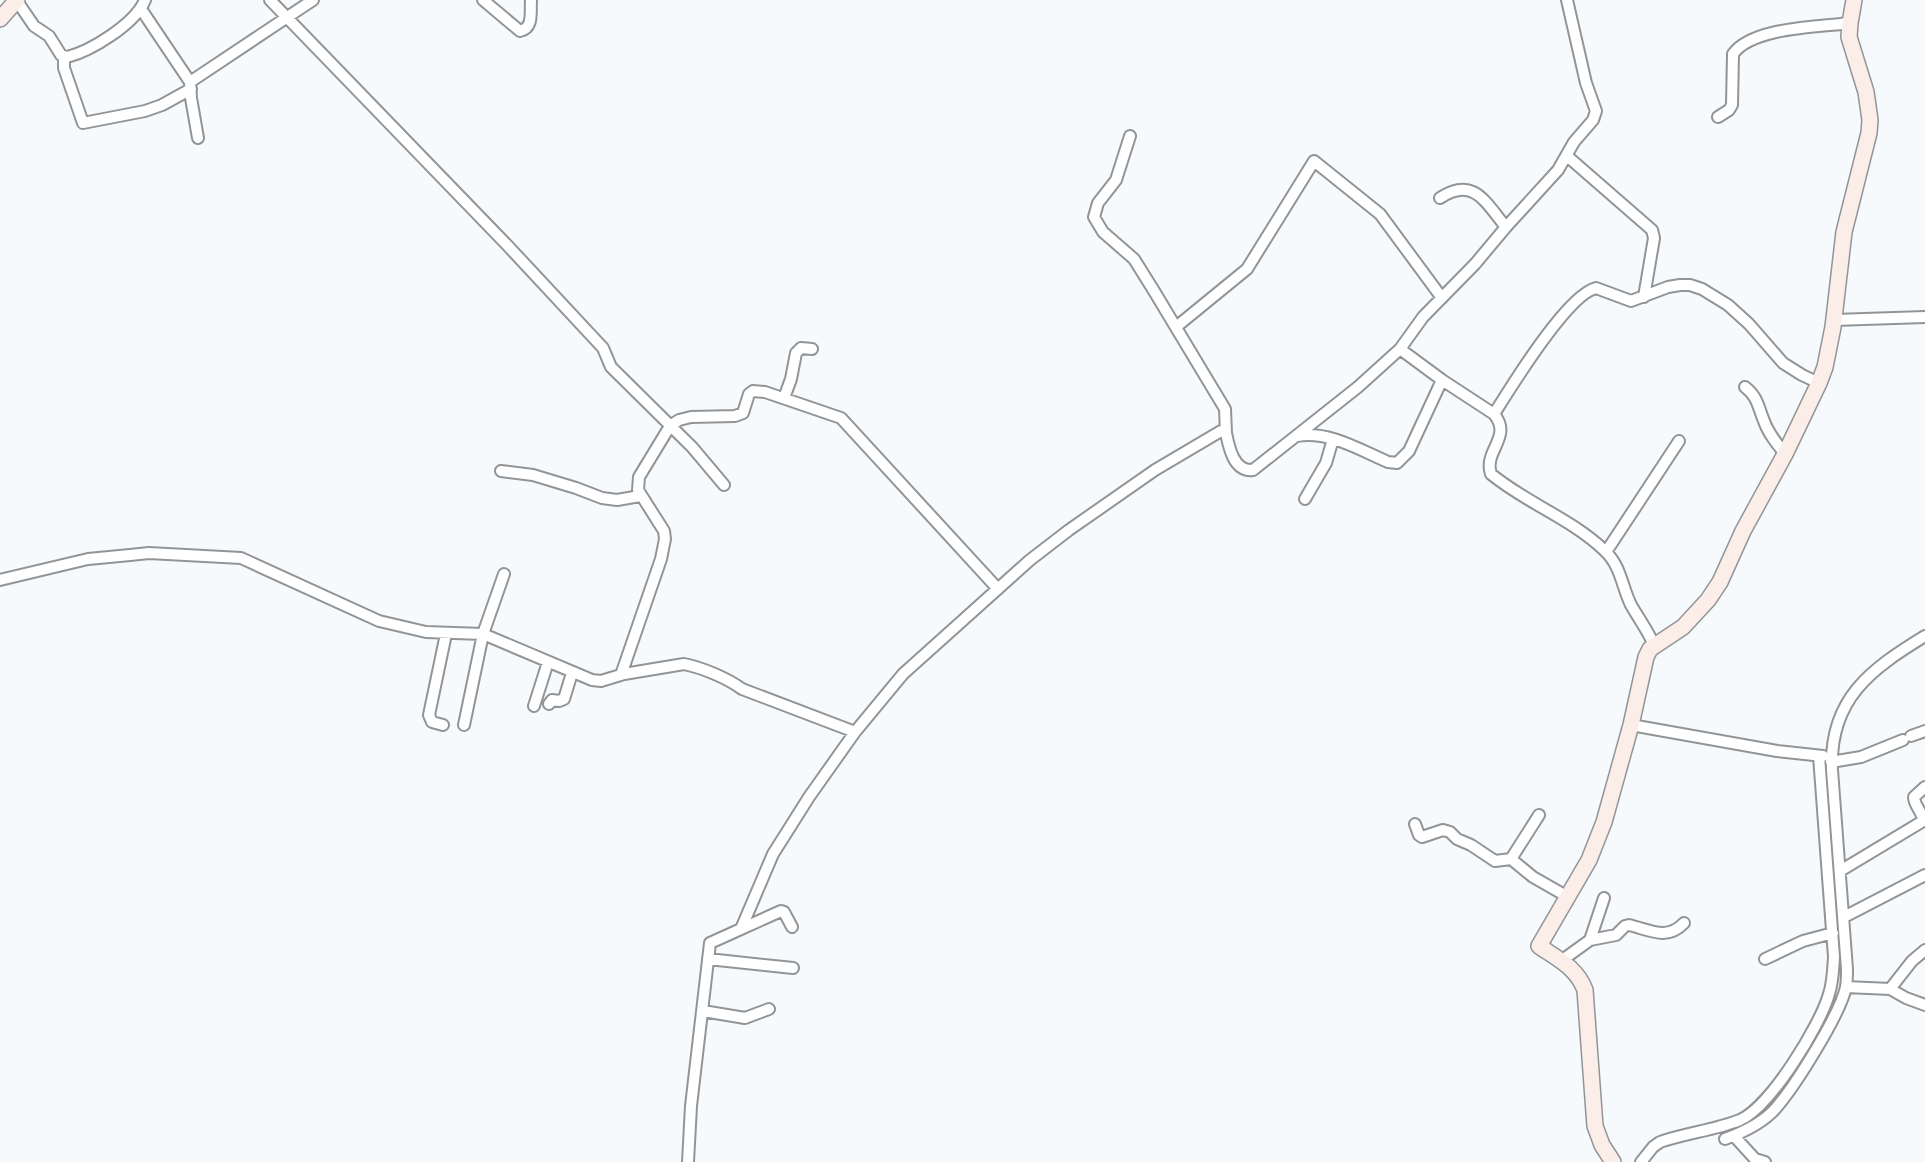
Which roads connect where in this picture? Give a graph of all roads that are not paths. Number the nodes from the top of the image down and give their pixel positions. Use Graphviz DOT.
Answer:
graph roads {
  1 [pos="17,0"];
  2 [pos="270,0"];
  3 [pos="313,0"];
  4 [pos="483,0"];
  5 [pos="531,0"];
  6 [pos="1567,0"];
  7 [pos="1854,0"];
  8 [pos="143,4"];
  9 [pos="287,18"];
  10 [pos="0,19"];
  11 [pos="1850,23"];
  12 [pos="64,57"];
  13 [pos="190,86"];
  14 [pos="1718,117"];
  15 [pos="1130,136"];
  16 [pos="198,138"];
  17 [pos="1567,156"];
  18 [pos="1440,198"];
  19 [pos="1506,227"];
  20 [pos="1644,297"];
  21 [pos="1442,298"];
  22 [pos="1925,316"];
  23 [pos="1834,320"];
  24 [pos="1176,327"];
  25 [pos="813,349"];
  26 [pos="1400,349"];
  27 [pos="1442,380"];
  28 [pos="1819,383"];
  29 [pos="1745,387"];
  30 [pos="784,398"];
  31 [pos="1494,414"];
  32 [pos="670,426"];
  33 [pos="1226,433"];
  34 [pos="1295,436"];
  35 [pos="1333,439"];
  36 [pos="1679,441"];
  37 [pos="1785,454"];
  38 [pos="501,471"];
  39 [pos="724,485"];
  40 [pos="640,496"];
  41 [pos="1305,499"];
  42 [pos="1606,552"];
  43 [pos="504,574"];
  44 [pos="0,580"];
  45 [pos="998,589"];
  46 [pos="446,634"];
  47 [pos="483,634"];
  48 [pos="1925,636"];
  49 [pos="1654,645"];
  50 [pos="548,663"];
  51 [pos="572,673"];
  52 [pos="621,675"];
  53 [pos="549,704"];
  54 [pos="534,706"];
  55 [pos="464,724"];
  56 [pos="443,725"];
  57 [pos="1631,725"];
  58 [pos="1925,731"];
  59 [pos="855,732"];
  60 [pos="1826,757"];
  61 [pos="1925,787"];
  62 [pos="1539,815"];
  63 [pos="1924,821"];
  64 [pos="1415,824"];
  65 [pos="1511,859"];
  66 [pos="1840,872"];
  67 [pos="1925,875"];
  68 [pos="1568,897"];
  69 [pos="1604,898"];
  70 [pos="1844,916"];
  71 [pos="1684,923"];
  72 [pos="792,927"];
  73 [pos="741,929"];
  74 [pos="1833,933"];
  75 [pos="1590,940"];
  76 [pos="1925,950"];
  77 [pos="708,959"];
  78 [pos="1765,959"];
  79 [pos="1561,961"];
  80 [pos="793,968"];
  81 [pos="1846,987"];
  82 [pos="1890,989"];
  83 [pos="1925,1005"];
  84 [pos="769,1009"];
  85 [pos="703,1011"];
  86 [pos="688,1162"];
  87 [pos="1613,1162"];
  88 [pos="1641,1162"];
  89 [pos="1765,1162"];
  1 -- 10 [label="street"];
  1 -- 12 [label="street"];
  2 -- 9 [label="street"];
  3 -- 9 [label="street"];
  4 -- 5 [label="street"];
  6 -- 17 [label="street"];
  7 -- 11 [label="street"];
  8 -- 12 [label="street"];
  8 -- 13 [label="street"];
  9 -- 13 [label="street"];
  9 -- 32 [label="street"];
  11 -- 14 [label="street"];
  11 -- 23 [label="street"];
  12 -- 13 [label="street"];
  13 -- 16 [label="street"];
  15 -- 24 [label="street"];
  17 -- 19 [label="street"];
  17 -- 20 [label="street"];
  18 -- 19 [label="street"];
  19 -- 21 [label="street"];
  20 -- 28 [label="street"];
  20 -- 31 [label="street"];
  21 -- 24 [label="street"];
  21 -- 26 [label="street"];
  22 -- 23 [label="street"];
  23 -- 28 [label="street"];
  24 -- 33 [label="street"];
  25 -- 30 [label="street"];
  26 -- 27 [label="street"];
  26 -- 34 [label="street"];
  27 -- 31 [label="street"];
  27 -- 35 [label="street"];
  28 -- 37 [label="street"];
  29 -- 37 [label="street"];
  30 -- 32 [label="street"];
  30 -- 45 [label="street"];
  31 -- 42 [label="street"];
  32 -- 39 [label="street"];
  32 -- 40 [label="street"];
  33 -- 34 [label="street"];
  33 -- 45 [label="street"];
  34 -- 35 [label="street"];
  35 -- 41 [label="street"];
  36 -- 42 [label="street"];
  37 -- 49 [label="street"];
  38 -- 40 [label="street"];
  40 -- 52 [label="street"];
  42 -- 49 [label="street"];
  43 -- 47 [label="street"];
  44 -- 46 [label="street"];
  45 -- 59 [label="street"];
  46 -- 47 [label="street"];
  46 -- 56 [label="street"];
  47 -- 50 [label="street"];
  47 -- 55 [label="street"];
  48 -- 60 [label="street"];
  49 -- 57 [label="street"];
  50 -- 51 [label="street"];
  50 -- 54 [label="street"];
  51 -- 52 [label="street"];
  51 -- 53 [label="street"];
  52 -- 59 [label="street"];
  57 -- 60 [label="street"];
  57 -- 68 [label="street"];
  58 -- 60 [label="street"];
  59 -- 73 [label="street"];
  60 -- 66 [label="street"];
  60 -- 74 [label="street"];
  61 -- 63 [label="street"];
  62 -- 65 [label="street"];
  63 -- 66 [label="street"];
  64 -- 65 [label="street"];
  65 -- 68 [label="street"];
  66 -- 70 [label="street"];
  67 -- 70 [label="street"];
  68 -- 79 [label="street"];
  69 -- 75 [label="street"];
  70 -- 81 [label="street"];
  71 -- 75 [label="street"];
  72 -- 73 [label="street"];
  73 -- 77 [label="street"];
  74 -- 78 [label="street"];
  74 -- 88 [label="street"];
  75 -- 79 [label="street"];
  76 -- 82 [label="street"];
  77 -- 80 [label="street"];
  77 -- 85 [label="street"];
  79 -- 87 [label="street"];
  81 -- 82 [label="street"];
  81 -- 89 [label="street"];
  82 -- 83 [label="street"];
  84 -- 85 [label="street"];
  85 -- 86 [label="street"];
}
